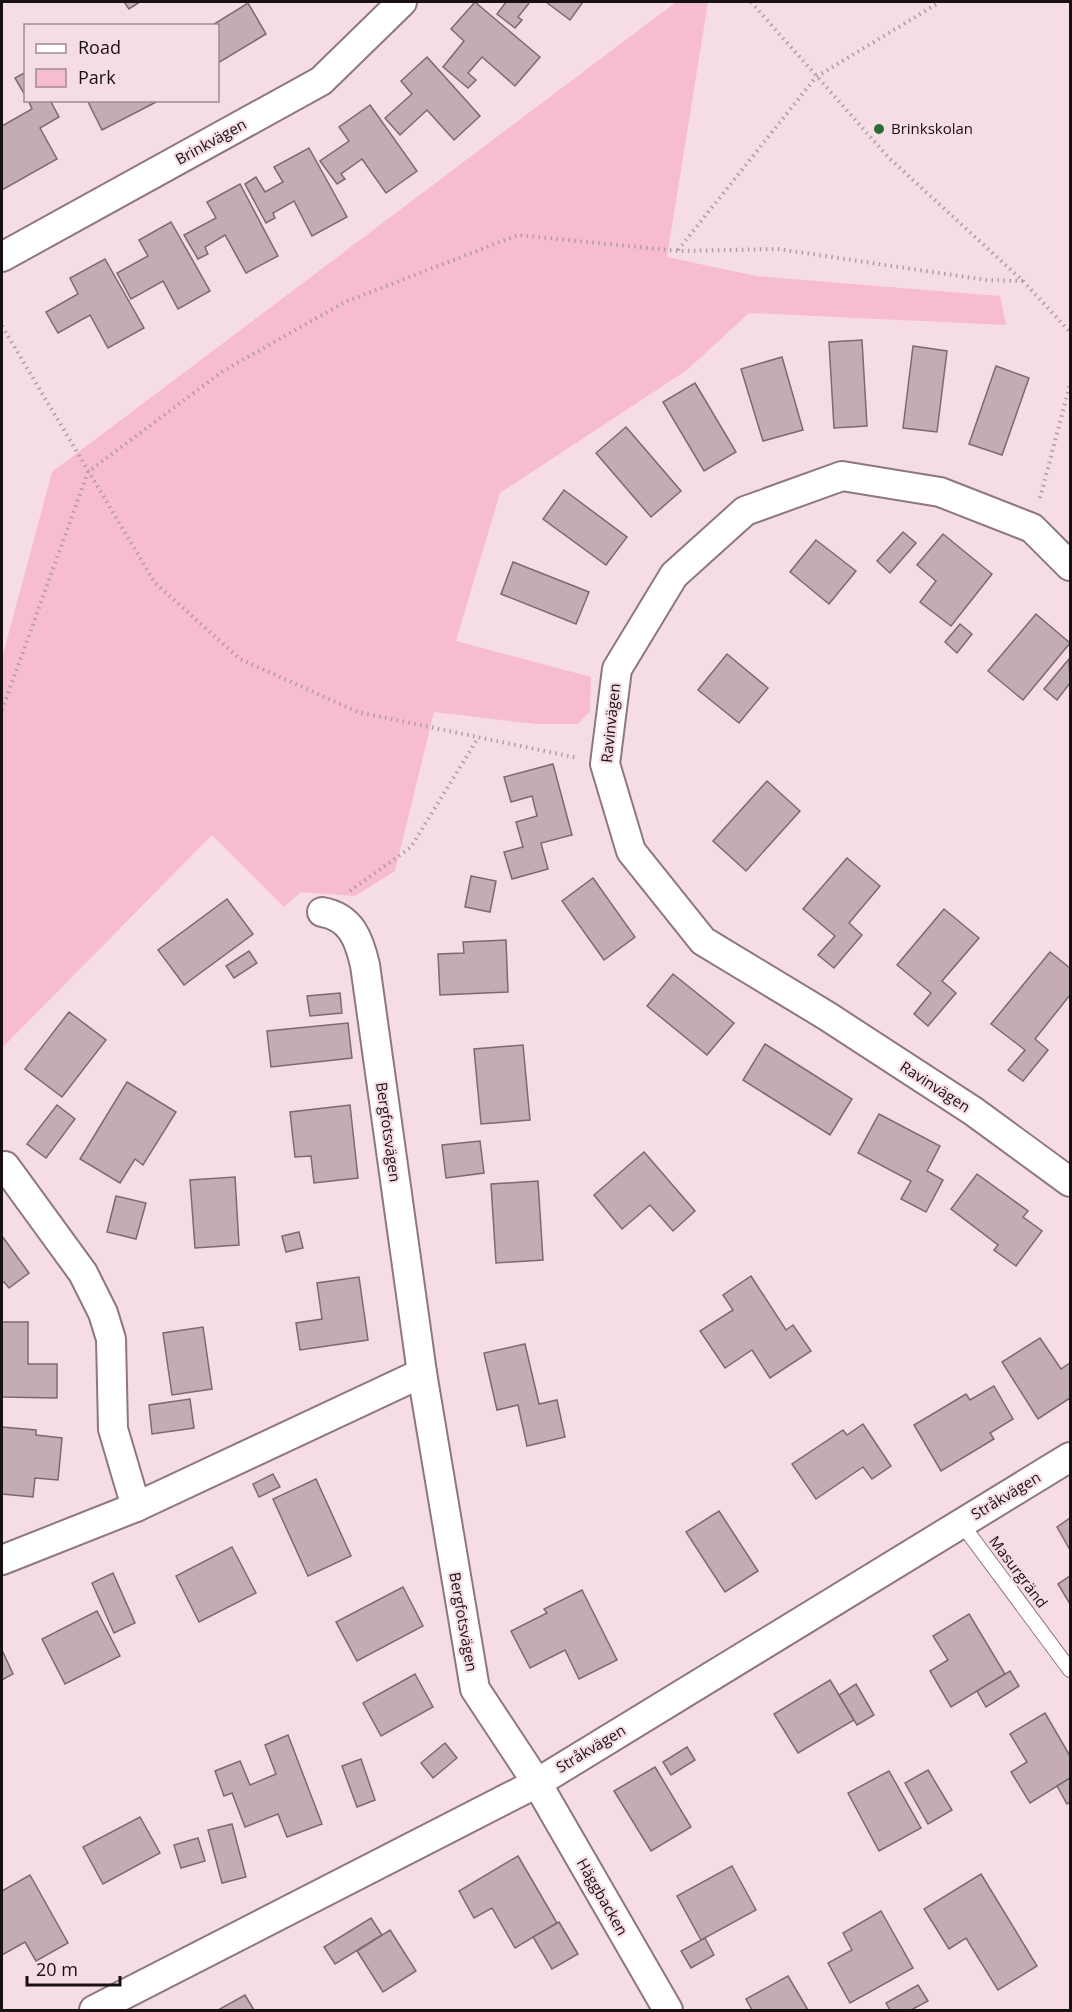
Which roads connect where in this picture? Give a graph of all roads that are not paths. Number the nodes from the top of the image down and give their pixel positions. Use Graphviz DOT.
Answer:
graph roads {
  1 [pos="402,2"];
  2 [pos="2,257"];
  3 [pos="1071,566"];
  4 [pos="322,912"];
  5 [pos="5,1166"];
  6 [pos="1071,1182"];
  7 [pos="422,1373"];
  8 [pos="1071,1457"];
  9 [pos="136,1507"];
  10 [pos="961,1523"];
  11 [pos="2,1560"];
  12 [pos="1071,1670"];
  13 [pos="537,1783"];
  14 [pos="94,2010"];
  15 [pos="668,2010"];
  1 -- 2 [label="street, Brinkvägen"];
  3 -- 6 [label="street, Ravinvägen"];
  4 -- 7 [label="street, Bergfotsvägen"];
  5 -- 9 [label="street"];
  7 -- 9 [label="street"];
  7 -- 13 [label="street, Bergfotsvägen"];
  8 -- 10 [label="street, Stråkvägen"];
  9 -- 11 [label="street"];
  10 -- 12 [label="lane, Masurgränd"];
  10 -- 13 [label="street, Stråkvägen"];
  13 -- 14 [label="street, Stråkvägen"];
  13 -- 15 [label="street, Häggbacken"];
}
